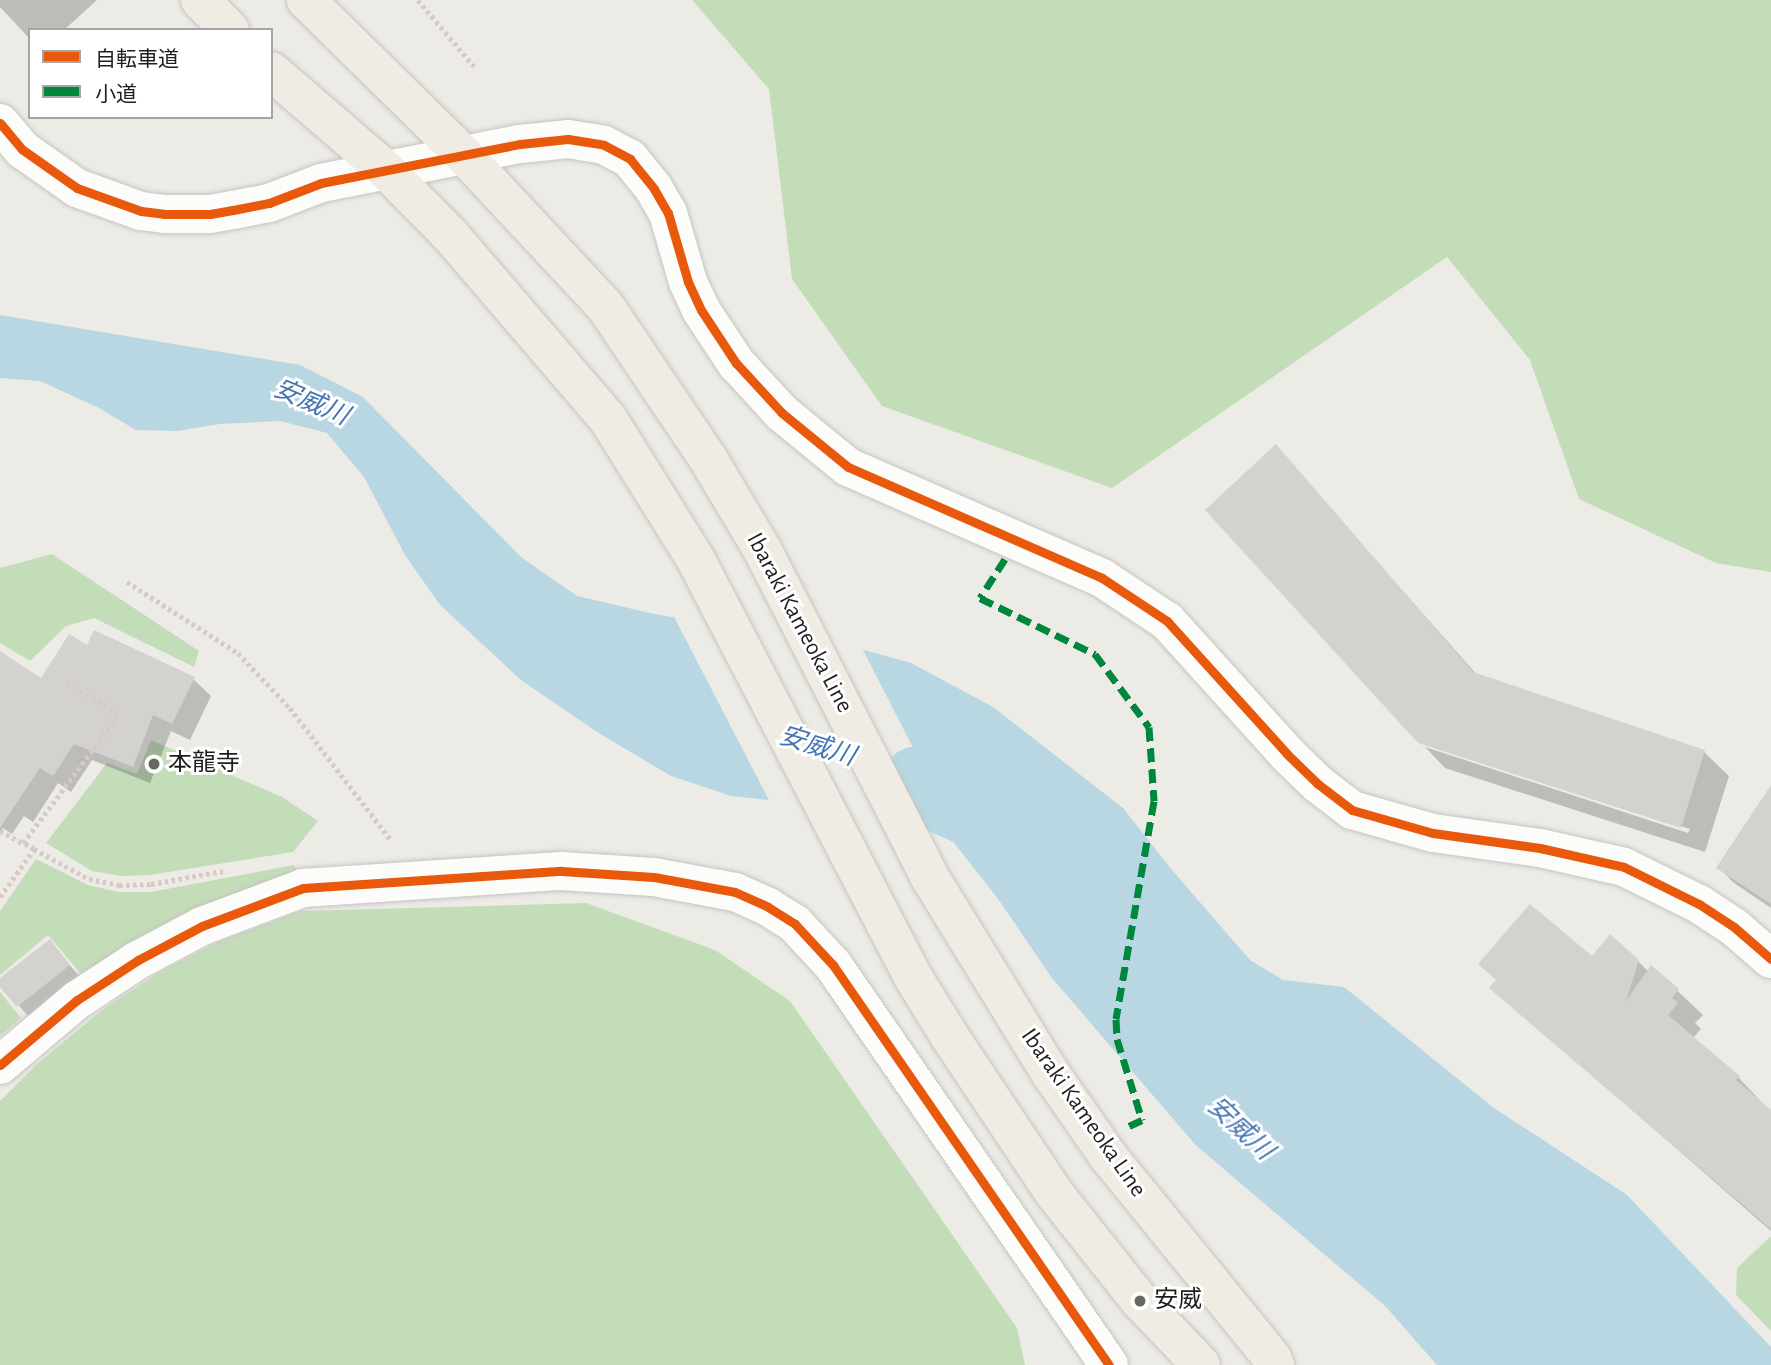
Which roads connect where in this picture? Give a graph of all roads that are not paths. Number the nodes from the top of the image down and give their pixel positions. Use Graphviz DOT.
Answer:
graph roads {
  1 [pos="200,0"];
  2 [pos="306,0"];
  3 [pos="228,28"];
  4 [pos="273,73"];
  5 [pos="0,123"];
  6 [pos="464,155"];
  7 [pos="387,171"];
  8 [pos="1771,959"];
  9 [pos="0,1065"];
  10 [pos="1109,1365"];
  11 [pos="1201,1365"];
  12 [pos="1275,1365"];
  1 -- 3 [label="main road"];
  2 -- 6 [label="main road, Ibaraki Kameoka Line"];
  4 -- 7 [label="main road"];
  5 -- 7 [label="street"];
  6 -- 7 [label="street"];
  6 -- 8 [label="street"];
  6 -- 12 [label="main road, Ibaraki Kameoka Line"];
  7 -- 11 [label="main road"];
  9 -- 10 [label="street"];
}
